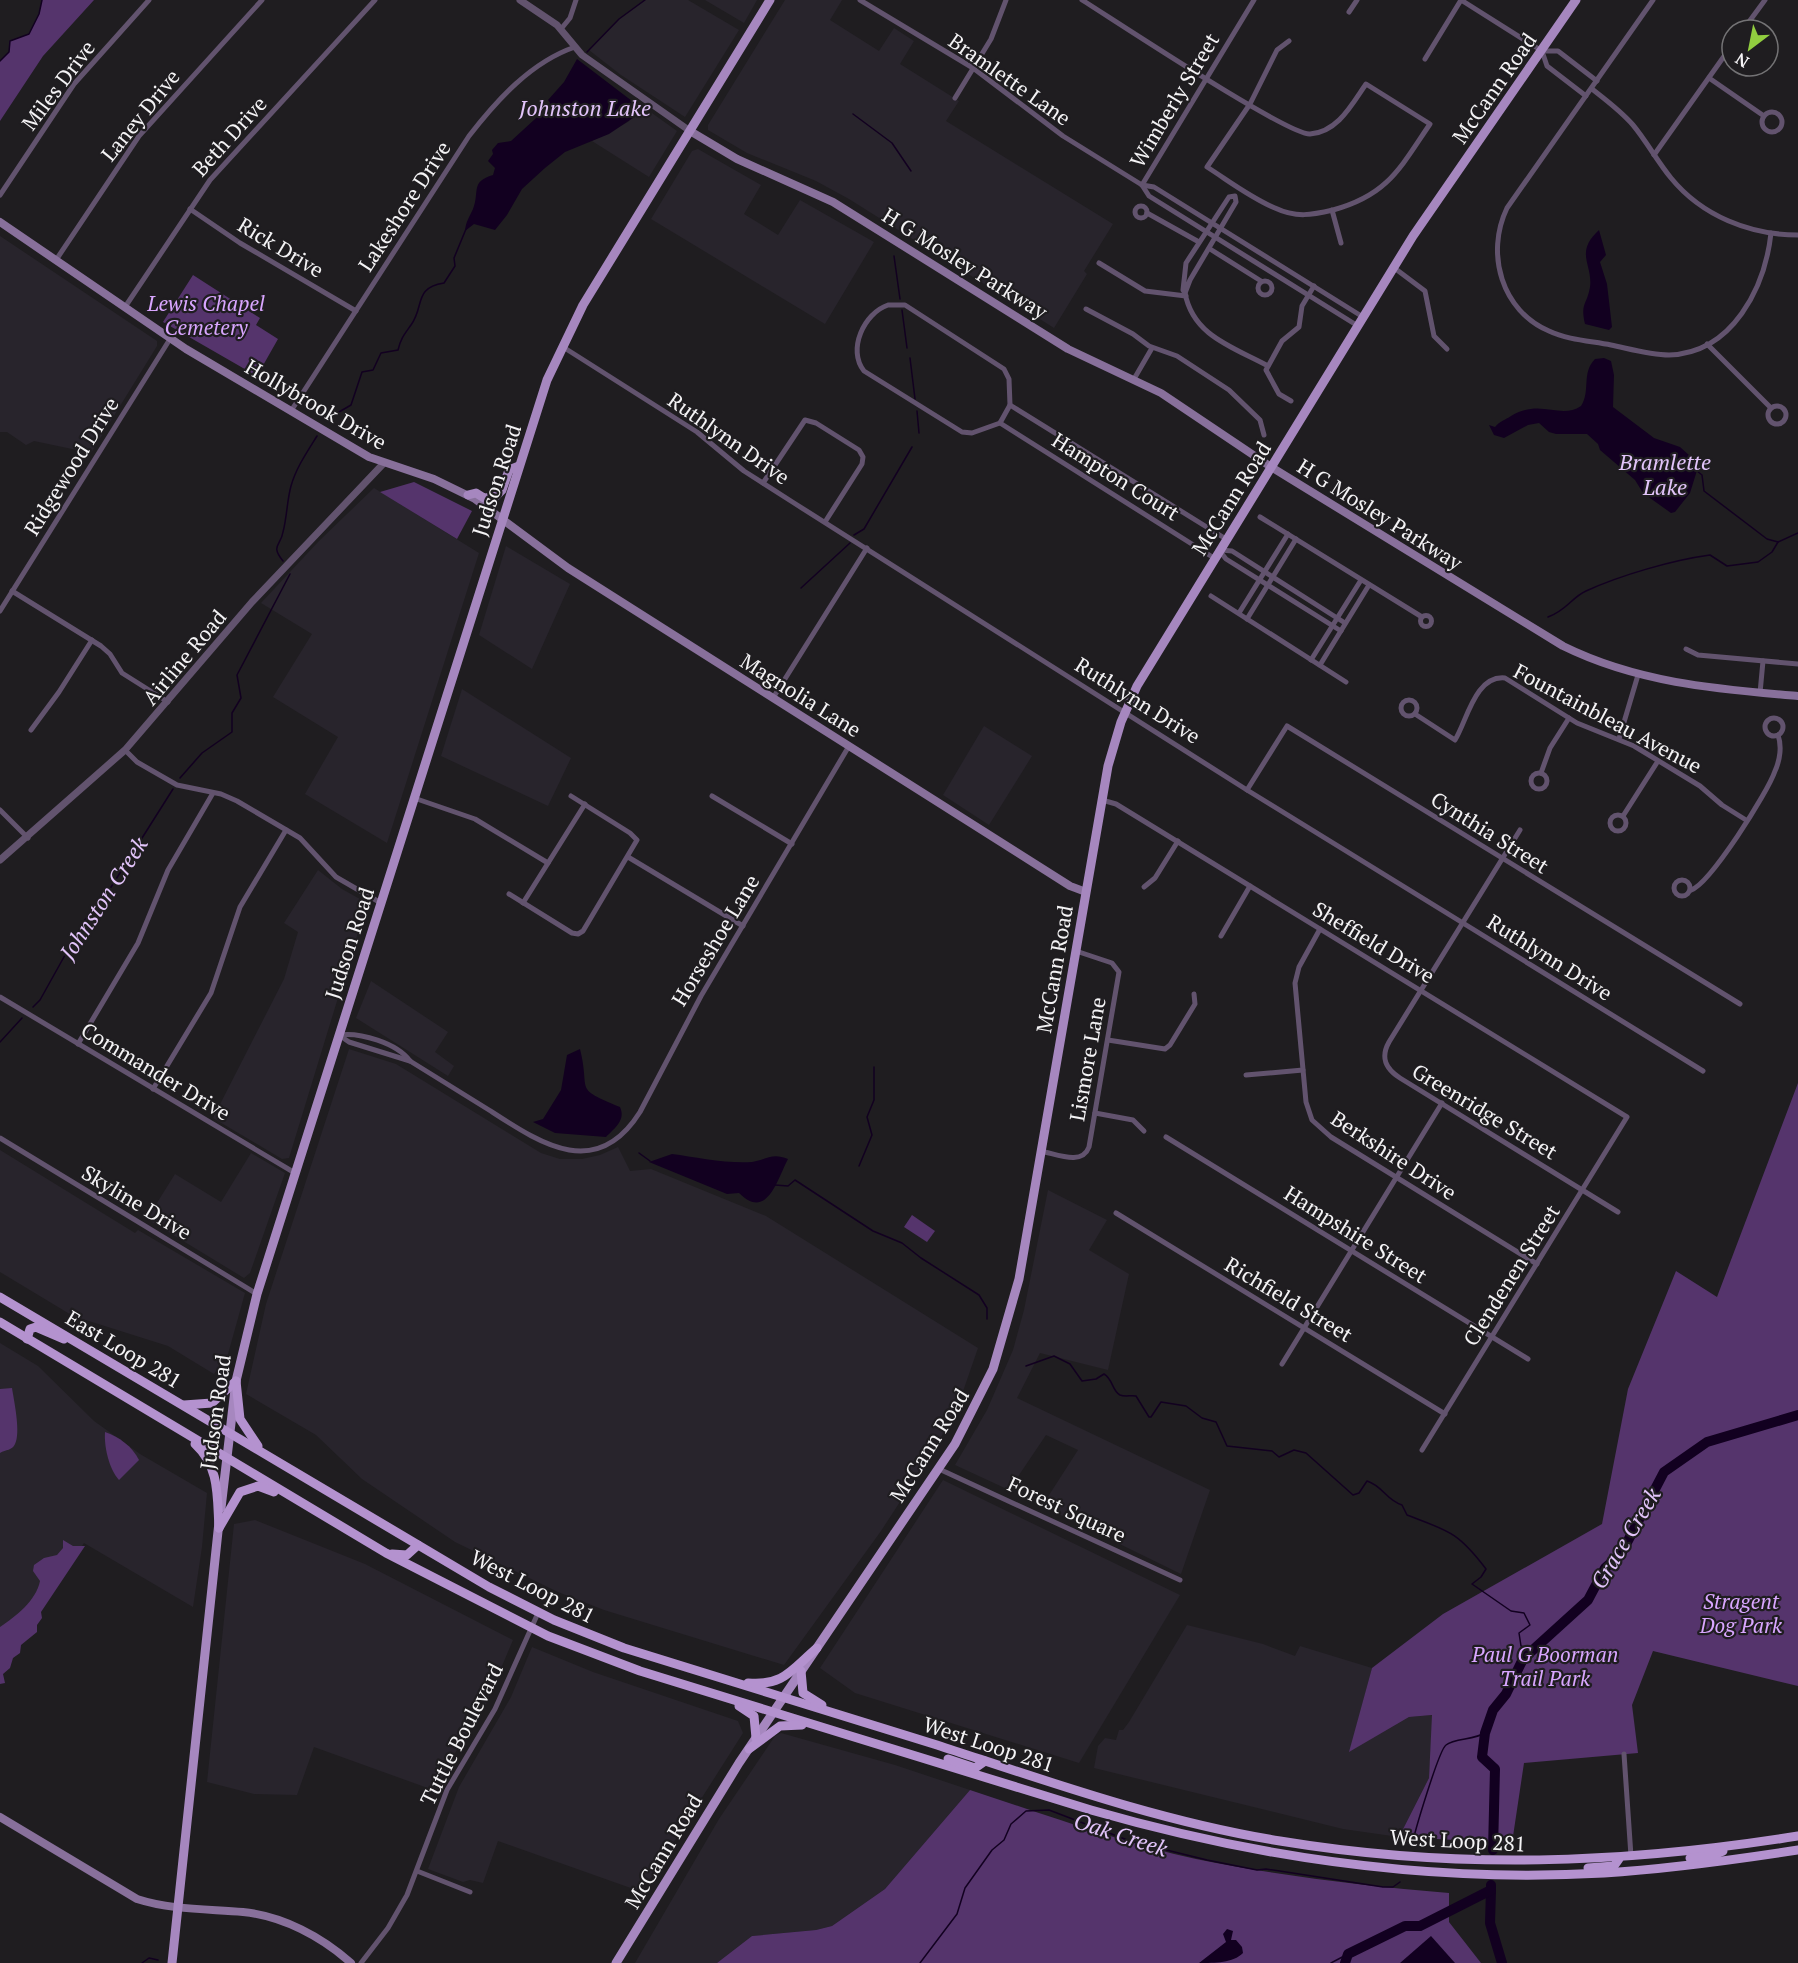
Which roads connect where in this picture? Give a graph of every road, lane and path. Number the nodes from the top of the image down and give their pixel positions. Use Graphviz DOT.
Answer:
graph roads {
  1 [pos="149,0"];
  2 [pos="262,0"];
  3 [pos="375,0"];
  4 [pos="520,0"];
  5 [pos="576,0"];
  6 [pos="770,0"];
  7 [pos="860,0"];
  8 [pos="1006,0"];
  9 [pos="1082,0"];
  10 [pos="1254,0"];
  11 [pos="1357,0"];
  12 [pos="1461,0"];
  13 [pos="1576,0"];
  14 [pos="1653,0"];
  15 [pos="1765,0"];
  16 [pos="1349,12"];
  17 [pos="1752,18"];
  18 [pos="561,29"];
  19 [pos="1289,41"];
  20 [pos="575,47"];
  21 [pos="1542,51"];
  22 [pos="1425,59"];
  23 [pos="1720,62"];
  24 [pos="973,68"];
  25 [pos="1208,77"];
  26 [pos="1709,78"];
  27 [pos="1597,81"];
  28 [pos="1592,88"];
  29 [pos="1586,96"];
  30 [pos="955,98"];
  31 [pos="1250,104"];
  32 [pos="1764,116"];
  33 [pos="690,130"];
  34 [pos="1654,154"];
  35 [pos="1142,186"];
  36 [pos="1240,188"];
  37 [pos="0,195"];
  38 [pos="1235,196"];
  39 [pos="190,209"];
  40 [pos="1332,210"];
  41 [pos="1147,213"];
  42 [pos="0,222"];
  43 [pos="1212,223"];
  44 [pos="1220,228"];
  45 [pos="1206,232"];
  46 [pos="1771,233"];
  47 [pos="1798,235"];
  48 [pos="1216,238"];
  49 [pos="1199,242"];
  50 [pos="1341,243"];
  51 [pos="1210,249"];
  52 [pos="56,260"];
  53 [pos="1099,263"];
  54 [pos="1393,267"];
  55 [pos="1261,281"];
  56 [pos="1314,286"];
  57 [pos="1186,295"];
  58 [pos="1308,295"];
  59 [pos="125,307"];
  60 [pos="1086,309"];
  61 [pos="356,311"];
  62 [pos="1364,317"];
  63 [pos="1358,326"];
  64 [pos="170,339"];
  65 [pos="1707,344"];
  66 [pos="561,346"];
  67 [pos="1152,348"];
  68 [pos="1447,349"];
  69 [pos="1268,366"];
  70 [pos="1134,379"];
  71 [pos="1291,401"];
  72 [pos="1010,405"];
  73 [pos="1771,408"];
  74 [pos="291,411"];
  75 [pos="1000,423"];
  76 [pos="1264,435"];
  77 [pos="383,464"];
  78 [pos="519,466"];
  79 [pos="1271,467"];
  80 [pos="763,483"];
  81 [pos="468,495"];
  82 [pos="1260,517"];
  83 [pos="502,518"];
  84 [pos="825,522"];
  85 [pos="1288,534"];
  86 [pos="1226,539"];
  87 [pos="1296,539"];
  88 [pos="867,548"];
  89 [pos="1217,554"];
  90 [pos="1247,561"];
  91 [pos="1242,570"];
  92 [pos="1264,572"];
  93 [pos="1273,577"];
  94 [pos="1360,579"];
  95 [pos="1259,580"];
  96 [pos="1268,585"];
  97 [pos="1369,585"];
  98 [pos="12,591"];
  99 [pos="1211,596"];
  100 [pos="0,611"];
  101 [pos="1239,613"];
  102 [pos="1337,617"];
  103 [pos="1422,617"];
  104 [pos="1247,619"];
  105 [pos="1345,623"];
  106 [pos="1332,625"];
  107 [pos="1341,631"];
  108 [pos="92,640"];
  109 [pos="1686,649"];
  110 [pos="1311,660"];
  111 [pos="1762,661"];
  112 [pos="1798,664"];
  113 [pos="1320,665"];
  114 [pos="1638,675"];
  115 [pos="1346,682"];
  116 [pos="1760,693"];
  117 [pos="1798,696"];
  118 [pos="773,698"];
  119 [pos="168,702"];
  120 [pos="1125,711"];
  121 [pos="1415,714"];
  122 [pos="1569,718"];
  123 [pos="31,730"];
  124 [pos="1778,735"];
  125 [pos="1619,740"];
  126 [pos="849,746"];
  127 [pos="125,750"];
  128 [pos="1658,761"];
  129 [pos="1541,773"];
  130 [pos="1248,790"];
  131 [pos="213,792"];
  132 [pos="571,796"];
  133 [pos="712,796"];
  134 [pos="414,798"];
  135 [pos="1102,800"];
  136 [pos="585,804"];
  137 [pos="0,810"];
  138 [pos="1623,816"];
  139 [pos="1746,820"];
  140 [pos="286,830"];
  141 [pos="1520,830"];
  142 [pos="28,838"];
  143 [pos="1178,841"];
  144 [pos="792,844"];
  145 [pos="628,857"];
  146 [pos="1503,858"];
  147 [pos="0,860"];
  148 [pos="548,863"];
  149 [pos="1250,886"];
  150 [pos="1144,887"];
  151 [pos="1691,890"];
  152 [pos="1086,892"];
  153 [pos="509,894"];
  154 [pos="381,903"];
  155 [pos="523,903"];
  156 [pos="1462,923"];
  157 [pos="743,926"];
  158 [pos="1320,929"];
  159 [pos="1221,936"];
  160 [pos="1076,951"];
  161 [pos="1421,990"];
  162 [pos="1194,994"];
  163 [pos="0,997"];
  164 [pos="1740,1004"];
  165 [pos="339,1035"];
  166 [pos="1108,1040"];
  167 [pos="78,1044"];
  168 [pos="1303,1070"];
  169 [pos="1703,1071"];
  170 [pos="1246,1075"];
  171 [pos="153,1089"];
  172 [pos="1442,1103"];
  173 [pos="1095,1113"];
  174 [pos="1627,1117"];
  175 [pos="1144,1131"];
  176 [pos="1166,1137"];
  177 [pos="0,1138"];
  178 [pos="1040,1151"];
  179 [pos="295,1173"];
  180 [pos="1396,1177"];
  181 [pos="1583,1190"];
  182 [pos="1618,1212"];
  183 [pos="1116,1213"];
  184 [pos="1351,1251"];
  185 [pos="1537,1264"];
  186 [pos="257,1294"];
  187 [pos="0,1297"];
  188 [pos="0,1322"];
  189 [pos="1304,1328"];
  190 [pos="1492,1337"];
  191 [pos="27,1339"];
  192 [pos="78,1342"];
  193 [pos="1528,1359"];
  194 [pos="1282,1364"];
  195 [pos="236,1381"];
  196 [pos="183,1405"];
  197 [pos="1444,1414"];
  198 [pos="180,1430"];
  199 [pos="229,1432"];
  200 [pos="1422,1450"];
  201 [pos="266,1455"];
  202 [pos="226,1458"];
  203 [pos="939,1468"];
  204 [pos="302,1502"];
  205 [pos="219,1528"];
  206 [pos="418,1545"];
  207 [pos="386,1553"];
  208 [pos="1180,1580"];
  209 [pos="538,1613"];
  210 [pos="531,1628"];
  211 [pos="816,1648"];
  212 [pos="801,1671"];
  213 [pos="728,1681"];
  214 [pos="722,1696"];
  215 [pos="783,1698"];
  216 [pos="774,1712"];
  217 [pos="843,1716"];
  218 [pos="819,1726"];
  219 [pos="756,1738"];
  220 [pos="749,1749"];
  221 [pos="1624,1754"];
  222 [pos="985,1761"];
  223 [pos="938,1763"];
  224 [pos="1027,1790"];
  225 [pos="1080,1792"];
  226 [pos="0,1817"];
  227 [pos="1798,1836"];
  228 [pos="1221,1844"];
  229 [pos="1307,1846"];
  230 [pos="1730,1847"];
  231 [pos="1798,1850"];
  232 [pos="1631,1858"];
  233 [pos="1619,1859"];
  234 [pos="1653,1869"];
  235 [pos="417,1871"];
  236 [pos="1554,1875"];
  237 [pos="470,1892"];
  238 [pos="178,1907"];
  239 [pos="172,1963"];
  240 [pos="351,1963"];
  241 [pos="361,1963"];
  242 [pos="616,1963"];
  1 -- 37 [label="street, Miles Drive"];
  2 -- 52 [label="street, Laney Drive"];
  3 -- 39 [label="street, Beth Drive"];
  4 -- 18 [label="street"];
  5 -- 18 [label="street"];
  6 -- 33 [label="main road, Judson Road"];
  7 -- 24 [label="street, Bramlette Lane"];
  8 -- 24 [label="street"];
  9 -- 25 [label="street"];
  10 -- 25 [label="street, Wimberly Street"];
  11 -- 16 [label="street"];
  12 -- 21 [label="street"];
  12 -- 22 [label="street"];
  13 -- 21 [label="main road, McCann Road"];
  14 -- 27 [label="street"];
  15 -- 17 [label="street"];
  18 -- 20 [label="street"];
  19 -- 31 [label="street"];
  20 -- 33 [label="street"];
  20 -- 61 [label="street, Lakeshore Drive"];
  21 -- 27 [label="street"];
  21 -- 29 [label="street"];
  21 -- 54 [label="main road, McCann Road"];
  23 -- 26 [label="street"];
  24 -- 30 [label="street"];
  24 -- 35 [label="street, Bramlette Lane"];
  25 -- 31 [label="street"];
  25 -- 35 [label="street, Wimberly Street"];
  26 -- 32 [label="street"];
  26 -- 34 [label="street"];
  27 -- 28 [label="street"];
  28 -- 29 [label="street"];
  28 -- 34 [label="street"];
  29 -- 65 [label="street"];
  31 -- 36 [label="street"];
  31 -- 40 [label="street"];
  33 -- 66 [label="main road, Judson Road"];
  33 -- 70 [label="main road, H G Mosley Parkway"];
  34 -- 46 [label="street"];
  35 -- 43 [label="street, Bramlette Lane"];
  35 -- 45 [label="street, Bramlette Lane"];
  36 -- 38 [label="street"];
  36 -- 40 [label="street"];
  38 -- 43 [label="street"];
  38 -- 44 [label="street"];
  39 -- 59 [label="street, Beth Drive"];
  39 -- 61 [label="street, Rick Drive"];
  40 -- 50 [label="street"];
  41 -- 49 [label="street"];
  42 -- 52 [label="main road, Hollybrook Drive"];
  43 -- 44 [label="street, Bramlette Lane"];
  43 -- 45 [label="street"];
  44 -- 48 [label="street"];
  44 -- 56 [label="street, Bramlette Lane"];
  45 -- 48 [label="street, Bramlette Lane"];
  45 -- 49 [label="street"];
  46 -- 47 [label="street"];
  46 -- 65 [label="street"];
  48 -- 51 [label="street"];
  48 -- 58 [label="street, Bramlette Lane"];
  49 -- 57 [label="street"];
  51 -- 55 [label="street"];
  51 -- 57 [label="street"];
  52 -- 59 [label="main road, Hollybrook Drive"];
  53 -- 57 [label="street"];
  54 -- 62 [label="main road, McCann Road"];
  54 -- 68 [label="street"];
  56 -- 58 [label="street"];
  56 -- 62 [label="street, Bramlette Lane"];
  57 -- 69 [label="street"];
  58 -- 63 [label="street, Bramlette Lane"];
  58 -- 69 [label="street"];
  59 -- 64 [label="main road, Hollybrook Drive"];
  60 -- 67 [label="street"];
  61 -- 74 [label="street, Lakeshore Drive"];
  62 -- 63 [label="main road, McCann Road"];
  63 -- 79 [label="main road, McCann Road"];
  64 -- 74 [label="main road, Hollybrook Drive"];
  64 -- 98 [label="street, Ridgewood Drive"];
  65 -- 73 [label="street"];
  66 -- 78 [label="main road, Judson Road"];
  66 -- 80 [label="street, Ruthlynn Drive"];
  67 -- 70 [label="street"];
  67 -- 76 [label="street"];
  69 -- 71 [label="street"];
  70 -- 79 [label="main road, H G Mosley Parkway"];
  72 -- 75 [label="street"];
  72 -- 75 [label="street"];
  72 -- 86 [label="street, Hampton Court"];
  74 -- 77 [label="main road, Hollybrook Drive"];
  75 -- 89 [label="street, Hampton Court"];
  77 -- 81 [label="main road, Hollybrook Drive"];
  77 -- 119 [label="street, Airline Road"];
  78 -- 81 [label="main road"];
  78 -- 83 [label="main road, Judson Road"];
  79 -- 86 [label="main road, McCann Road"];
  79 -- 114 [label="main road, H G Mosley Parkway"];
  80 -- 84 [label="street, Ruthlynn Drive"];
  80 -- 84 [label="street"];
  81 -- 83 [label="main road, Hollybrook Drive"];
  82 -- 85 [label="street"];
  83 -- 118 [label="main road, Magnolia Lane"];
  83 -- 134 [label="main road, Judson Road"];
  84 -- 88 [label="street, Ruthlynn Drive"];
  85 -- 87 [label="street"];
  85 -- 92 [label="street"];
  86 -- 89 [label="main road, McCann Road"];
  87 -- 93 [label="street"];
  87 -- 94 [label="street"];
  88 -- 118 [label="street"];
  88 -- 120 [label="street, Ruthlynn Drive"];
  89 -- 90 [label="street"];
  89 -- 91 [label="street"];
  89 -- 120 [label="main road, McCann Road"];
  90 -- 91 [label="street"];
  90 -- 92 [label="street"];
  91 -- 95 [label="street"];
  92 -- 93 [label="street"];
  92 -- 95 [label="street"];
  93 -- 96 [label="street"];
  93 -- 102 [label="street"];
  94 -- 97 [label="street"];
  94 -- 102 [label="street"];
  95 -- 96 [label="street"];
  95 -- 101 [label="street"];
  96 -- 104 [label="street"];
  96 -- 106 [label="street"];
  97 -- 103 [label="street"];
  97 -- 105 [label="street"];
  98 -- 100 [label="street, Ridgewood Drive"];
  98 -- 108 [label="street"];
  99 -- 101 [label="street"];
  101 -- 104 [label="street"];
  102 -- 105 [label="street"];
  102 -- 106 [label="street"];
  104 -- 110 [label="street"];
  105 -- 107 [label="street"];
  106 -- 107 [label="street"];
  106 -- 110 [label="street"];
  107 -- 113 [label="street"];
  108 -- 119 [label="street"];
  108 -- 123 [label="street"];
  109 -- 111 [label="street"];
  110 -- 113 [label="street"];
  111 -- 112 [label="street"];
  111 -- 116 [label="street"];
  113 -- 115 [label="street"];
  114 -- 116 [label="main road, H G Mosley Parkway"];
  114 -- 125 [label="street"];
  116 -- 117 [label="main road, H G Mosley Parkway"];
  118 -- 126 [label="main road, Magnolia Lane"];
  119 -- 127 [label="street, Airline Road"];
  120 -- 130 [label="street, Ruthlynn Drive"];
  120 -- 135 [label="main road, McCann Road"];
  121 -- 122 [label="street, Fountainbleau Avenue"];
  122 -- 125 [label="street, Fountainbleau Avenue"];
  122 -- 129 [label="street"];
  124 -- 139 [label="street"];
  125 -- 128 [label="street, Fountainbleau Avenue"];
  126 -- 144 [label="street, Horseshoe Lane"];
  126 -- 152 [label="main road, Magnolia Lane"];
  127 -- 131 [label="street"];
  127 -- 142 [label="street, Airline Road"];
  128 -- 138 [label="street"];
  128 -- 139 [label="street, Fountainbleau Avenue"];
  130 -- 146 [label="street, Cynthia Street"];
  130 -- 156 [label="street, Ruthlynn Drive"];
  131 -- 140 [label="street"];
  131 -- 167 [label="street"];
  132 -- 136 [label="street"];
  133 -- 144 [label="street"];
  134 -- 148 [label="street"];
  134 -- 154 [label="main road, Judson Road"];
  135 -- 143 [label="street, Sheffield Drive"];
  135 -- 152 [label="main road, McCann Road"];
  136 -- 145 [label="street"];
  136 -- 148 [label="street"];
  137 -- 142 [label="street"];
  139 -- 151 [label="street"];
  140 -- 154 [label="street"];
  140 -- 171 [label="street"];
  141 -- 146 [label="street, Greenridge Street"];
  142 -- 147 [label="street, Airline Road"];
  143 -- 149 [label="street, Sheffield Drive"];
  143 -- 150 [label="street"];
  144 -- 157 [label="street, Horseshoe Lane"];
  145 -- 155 [label="street"];
  145 -- 157 [label="street"];
  146 -- 156 [label="street, Greenridge Street"];
  146 -- 164 [label="street, Cynthia Street"];
  148 -- 155 [label="street"];
  149 -- 158 [label="street, Sheffield Drive"];
  149 -- 159 [label="street"];
  152 -- 160 [label="main road, McCann Road"];
  153 -- 155 [label="street"];
  154 -- 165 [label="main road, Judson Road"];
  156 -- 161 [label="street, Greenridge Street"];
  156 -- 169 [label="street, Ruthlynn Drive"];
  157 -- 165 [label="street, Horseshoe Lane"];
  158 -- 161 [label="street, Sheffield Drive"];
  158 -- 168 [label="street, Berkshire Drive"];
  160 -- 166 [label="street, Lismore Lane"];
  160 -- 178 [label="main road, McCann Road"];
  161 -- 172 [label="street, Greenridge Street"];
  161 -- 174 [label="street, Sheffield Drive"];
  162 -- 166 [label="street"];
  163 -- 167 [label="street, Commander Drive"];
  165 -- 179 [label="main road, Judson Road"];
  166 -- 173 [label="street, Lismore Lane"];
  167 -- 171 [label="street, Commander Drive"];
  168 -- 170 [label="street"];
  168 -- 180 [label="street, Berkshire Drive"];
  171 -- 179 [label="street, Commander Drive"];
  172 -- 180 [label="street"];
  172 -- 181 [label="street, Greenridge Street"];
  173 -- 175 [label="street"];
  173 -- 178 [label="street, Lismore Lane"];
  174 -- 181 [label="street, Clendenen Street"];
  176 -- 184 [label="street, Hampshire Street"];
  177 -- 186 [label="street, Skyline Drive"];
  178 -- 203 [label="main road, McCann Road"];
  179 -- 186 [label="main road, Judson Road"];
  180 -- 184 [label="street"];
  180 -- 185 [label="street, Berkshire Drive"];
  181 -- 182 [label="street, Greenridge Street"];
  181 -- 185 [label="street, Clendenen Street"];
  183 -- 189 [label="street, Richfield Street"];
  184 -- 189 [label="street"];
  184 -- 190 [label="street, Hampshire Street"];
  185 -- 190 [label="street, Clendenen Street"];
  186 -- 195 [label="main road, Judson Road"];
  187 -- 192 [label="highway, East Loop 281"];
  188 -- 191 [label="highway, East Loop 281"];
  189 -- 194 [label="street"];
  189 -- 197 [label="street, Richfield Street"];
  190 -- 193 [label="street, Hampshire Street"];
  190 -- 197 [label="street, Clendenen Street"];
  191 -- 192 [label="highway"];
  191 -- 198 [label="highway, East Loop 281"];
  192 -- 196 [label="highway, East Loop 281"];
  195 -- 196 [label="highway"];
  195 -- 199 [label="main road, Judson Road"];
  195 -- 201 [label="highway"];
  196 -- 199 [label="highway, East Loop 281"];
  197 -- 200 [label="street, Clendenen Street"];
  198 -- 202 [label="highway, East Loop 281"];
  198 -- 205 [label="highway"];
  199 -- 201 [label="highway, West Loop 281"];
  199 -- 202 [label="main road, Judson Road"];
  201 -- 206 [label="highway, West Loop 281"];
  202 -- 204 [label="highway, West Loop 281"];
  202 -- 205 [label="main road, Judson Road"];
  203 -- 208 [label="street, Forest Square"];
  203 -- 211 [label="main road, McCann Road"];
  204 -- 205 [label="highway"];
  204 -- 207 [label="highway, West Loop 281"];
  205 -- 238 [label="main road, Judson Road"];
  206 -- 207 [label="highway"];
  206 -- 209 [label="highway, West Loop 281"];
  207 -- 210 [label="highway, West Loop 281"];
  209 -- 210 [label="street, Tuttle Boulevard"];
  209 -- 213 [label="highway, West Loop 281"];
  210 -- 214 [label="highway, West Loop 281"];
  210 -- 235 [label="street, Tuttle Boulevard"];
  211 -- 212 [label="main road, McCann Road"];
  211 -- 213 [label="highway"];
  212 -- 215 [label="main road, McCann Road"];
  212 -- 217 [label="highway"];
  213 -- 215 [label="highway, West Loop 281"];
  214 -- 216 [label="highway, West Loop 281"];
  214 -- 219 [label="highway"];
  215 -- 216 [label="main road, McCann Road"];
  215 -- 217 [label="highway, West Loop 281"];
  216 -- 218 [label="highway, West Loop 281"];
  216 -- 219 [label="main road, McCann Road"];
  217 -- 222 [label="highway, West Loop 281"];
  218 -- 220 [label="highway"];
  218 -- 223 [label="highway, West Loop 281"];
  219 -- 220 [label="main road, McCann Road"];
  220 -- 242 [label="main road, McCann Road"];
  221 -- 232 [label="street"];
  222 -- 223 [label="highway"];
  222 -- 225 [label="highway, West Loop 281"];
  223 -- 224 [label="highway, West Loop 281"];
  224 -- 225 [label="highway"];
  224 -- 228 [label="highway, West Loop 281"];
  225 -- 229 [label="highway, West Loop 281"];
  226 -- 238 [label="main road"];
  227 -- 230 [label="highway, West Loop 281"];
  228 -- 229 [label="highway"];
  228 -- 236 [label="highway, West Loop 281"];
  229 -- 233 [label="highway, West Loop 281"];
  230 -- 232 [label="highway, West Loop 281"];
  230 -- 234 [label="highway"];
  231 -- 234 [label="highway, West Loop 281"];
  232 -- 233 [label="highway, West Loop 281"];
  233 -- 236 [label="highway"];
  234 -- 236 [label="highway, West Loop 281"];
  235 -- 237 [label="street"];
  235 -- 241 [label="street, Tuttle Boulevard"];
  238 -- 239 [label="main road, Judson Road"];
  238 -- 240 [label="main road"];
}
